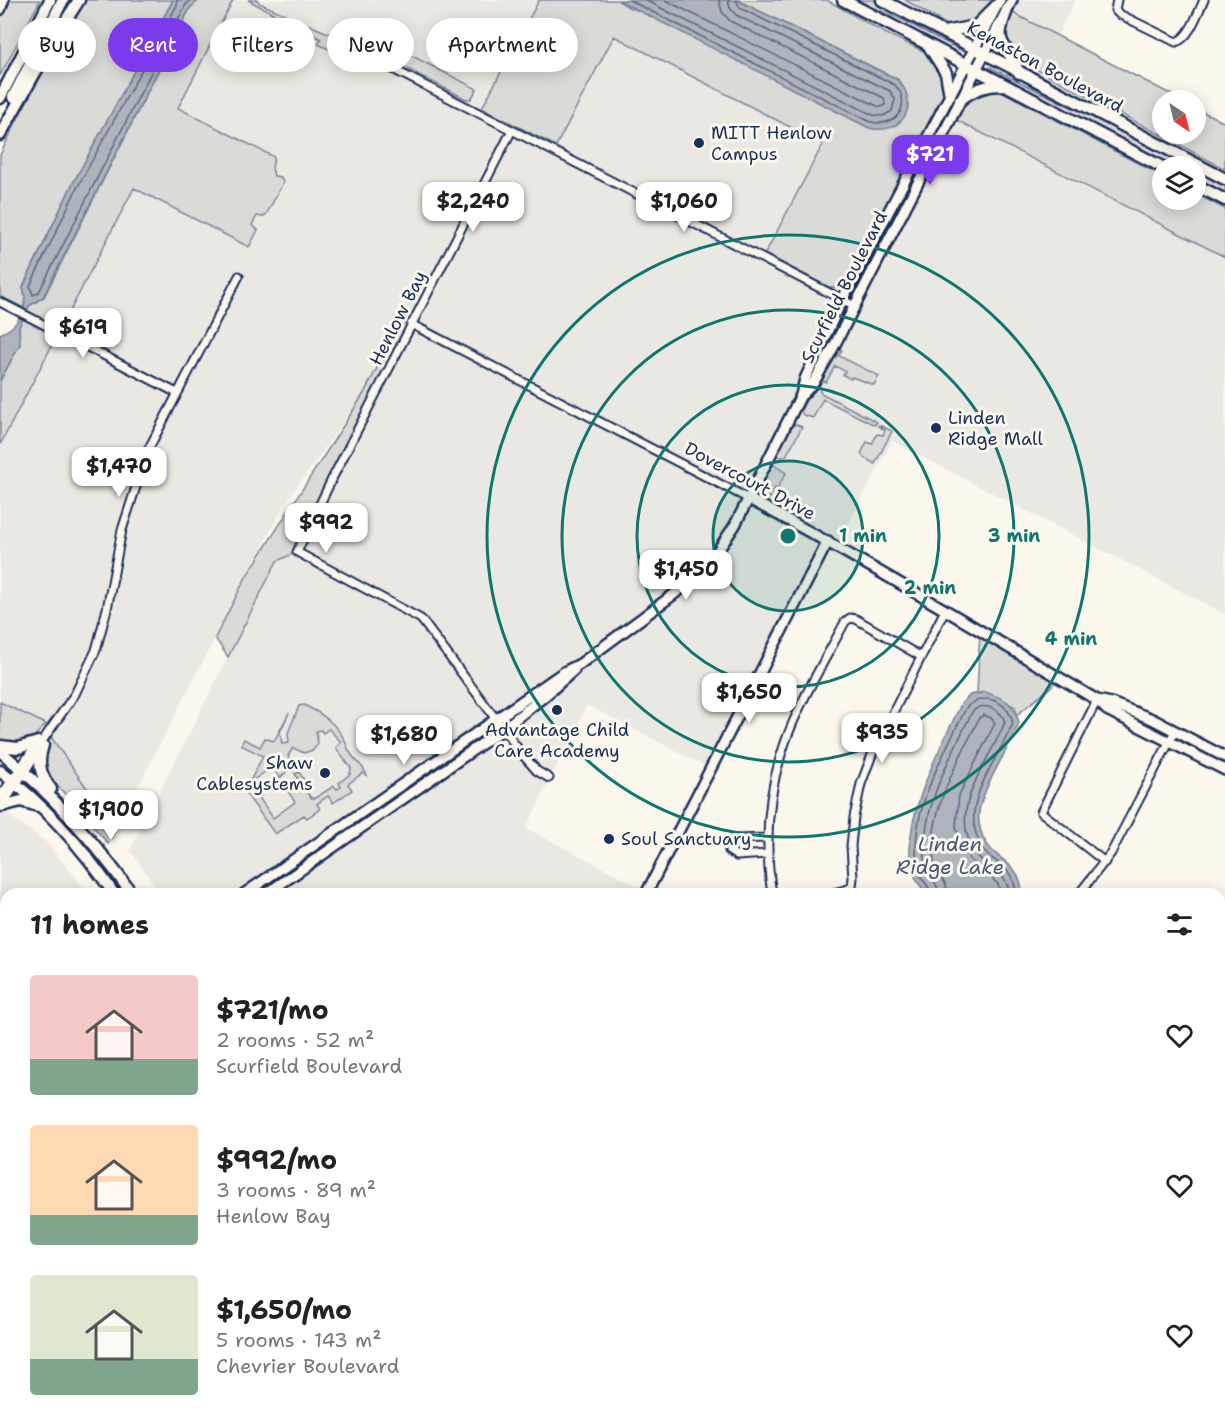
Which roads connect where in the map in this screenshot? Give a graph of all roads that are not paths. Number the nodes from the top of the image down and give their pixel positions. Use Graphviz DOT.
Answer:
graph roads {
  1 [pos="3,0"];
  2 [pos="50,0"];
  3 [pos="63,0"];
  4 [pos="79,0"];
  5 [pos="843,0"];
  6 [pos="882,0"];
  7 [pos="1117,0"];
  8 [pos="1204,0"];
  9 [pos="1004,4"];
  10 [pos="0,9"];
  11 [pos="944,32"];
  12 [pos="928,45"];
  13 [pos="974,49"];
  14 [pos="984,55"];
  15 [pos="966,64"];
  16 [pos="977,70"];
  17 [pos="399,72"];
  18 [pos="1019,73"];
  19 [pos="1007,85"];
  20 [pos="950,95"];
  21 [pos="0,98"];
  22 [pos="960,100"];
  23 [pos="0,125"];
  24 [pos="512,130"];
  25 [pos="0,135"];
  26 [pos="1152,162"];
  27 [pos="1225,179"];
  28 [pos="1206,190"];
  29 [pos="1225,200"];
  30 [pos="239,276"];
  31 [pos="842,300"];
  32 [pos="0,302"];
  33 [pos="853,305"];
  34 [pos="411,324"];
  35 [pos="177,393"];
  36 [pos="801,395"];
  37 [pos="749,499"];
  38 [pos="828,542"];
  39 [pos="945,610"];
  40 [pos="921,656"];
  41 [pos="580,664"];
  42 [pos="1097,700"];
  43 [pos="496,719"];
  44 [pos="503,729"];
  45 [pos="1176,731"];
  46 [pos="1170,741"];
  47 [pos="41,742"];
  48 [pos="0,746"];
  49 [pos="0,751"];
  50 [pos="1225,757"];
  51 [pos="22,770"];
  52 [pos="1225,770"];
  53 [pos="0,771"];
  54 [pos="549,778"];
  55 [pos="14,782"];
  56 [pos="1,803"];
  57 [pos="41,807"];
  58 [pos="64,809"];
  59 [pos="767,838"];
  60 [pos="767,854"];
  61 [pos="1105,862"];
  62 [pos="110,888"];
  63 [pos="128,888"];
  64 [pos="253,888"];
  65 [pos="275,888"];
  66 [pos="649,888"];
  67 [pos="771,888"];
  68 [pos="849,888"];
  69 [pos="1084,888"];
  1 -- 10 [label="main road"];
  2 -- 21 [label="main road"];
  3 -- 23 [label="main road"];
  4 -- 25 [label="main road"];
  5 -- 12 [label="main road, Kenaston Boulevard"];
  6 -- 11 [label="main road, Kenaston Boulevard"];
  7 -- 8 [label="street"];
  9 -- 11 [label="main road"];
  9 -- 13 [label="street, Scurfield Boulevard"];
  9 -- 14 [label="street, Scurfield Boulevard"];
  9 -- 18 [label="main road"];
  11 -- 13 [label="main road, Kenaston Boulevard"];
  12 -- 15 [label="main road, Kenaston Boulevard"];
  12 -- 20 [label="main road"];
  13 -- 14 [label="main road, Kenaston Boulevard"];
  13 -- 15 [label="street, Scurfield Boulevard"];
  14 -- 16 [label="street, Scurfield Boulevard"];
  14 -- 18 [label="main road, Kenaston Boulevard"];
  15 -- 16 [label="main road, Kenaston Boulevard"];
  15 -- 20 [label="street, Scurfield Boulevard"];
  16 -- 19 [label="main road, Kenaston Boulevard"];
  16 -- 22 [label="street, Scurfield Boulevard"];
  17 -- 24 [label="street"];
  18 -- 27 [label="main road, Kenaston Boulevard"];
  19 -- 22 [label="main road"];
  19 -- 26 [label="main road, Kenaston Boulevard"];
  20 -- 31 [label="street, Scurfield Boulevard"];
  22 -- 33 [label="street, Scurfield Boulevard"];
  24 -- 31 [label="street"];
  24 -- 34 [label="street, Henlow Bay"];
  28 -- 29 [label="main road"];
  30 -- 35 [label="street"];
  31 -- 33 [label="street"];
  31 -- 36 [label="street, Scurfield Boulevard"];
  32 -- 35 [label="street"];
  33 -- 36 [label="street, Scurfield Boulevard"];
  34 -- 37 [label="street, Dovercourt Drive"];
  34 -- 43 [label="street, Henlow Bay"];
  35 -- 47 [label="street"];
  36 -- 37 [label="street, Scurfield Boulevard"];
  37 -- 38 [label="street, Dovercourt Drive"];
  37 -- 41 [label="street, Scurfield Boulevard"];
  38 -- 39 [label="street, Dovercourt Drive"];
  38 -- 66 [label="street"];
  39 -- 40 [label="street"];
  39 -- 42 [label="street, Dovercourt Drive"];
  40 -- 59 [label="street"];
  40 -- 68 [label="street"];
  41 -- 43 [label="street, Scurfield Boulevard"];
  41 -- 44 [label="street, Scurfield Boulevard"];
  42 -- 45 [label="street, Dovercourt Drive"];
  42 -- 46 [label="street, Dovercourt Drive"];
  42 -- 61 [label="street"];
  43 -- 44 [label="street, Henlow Bay"];
  43 -- 64 [label="street, Scurfield Boulevard"];
  44 -- 54 [label="street, Henlow Bay"];
  44 -- 65 [label="street, Scurfield Boulevard"];
  45 -- 46 [label="street"];
  45 -- 50 [label="street, Dovercourt Drive"];
  46 -- 52 [label="street, Dovercourt Drive"];
  46 -- 61 [label="street"];
  47 -- 48 [label="main road"];
  47 -- 51 [label="street"];
  47 -- 58 [label="main road"];
  49 -- 51 [label="main road"];
  51 -- 55 [label="street"];
  51 -- 58 [label="main road"];
  53 -- 55 [label="main road"];
  55 -- 56 [label="street"];
  55 -- 57 [label="main road"];
  56 -- 57 [label="main road"];
  57 -- 62 [label="main road"];
  58 -- 63 [label="main road"];
  59 -- 60 [label="street"];
  59 -- 60 [label="street"];
  60 -- 67 [label="street"];
  61 -- 69 [label="street"];
}
